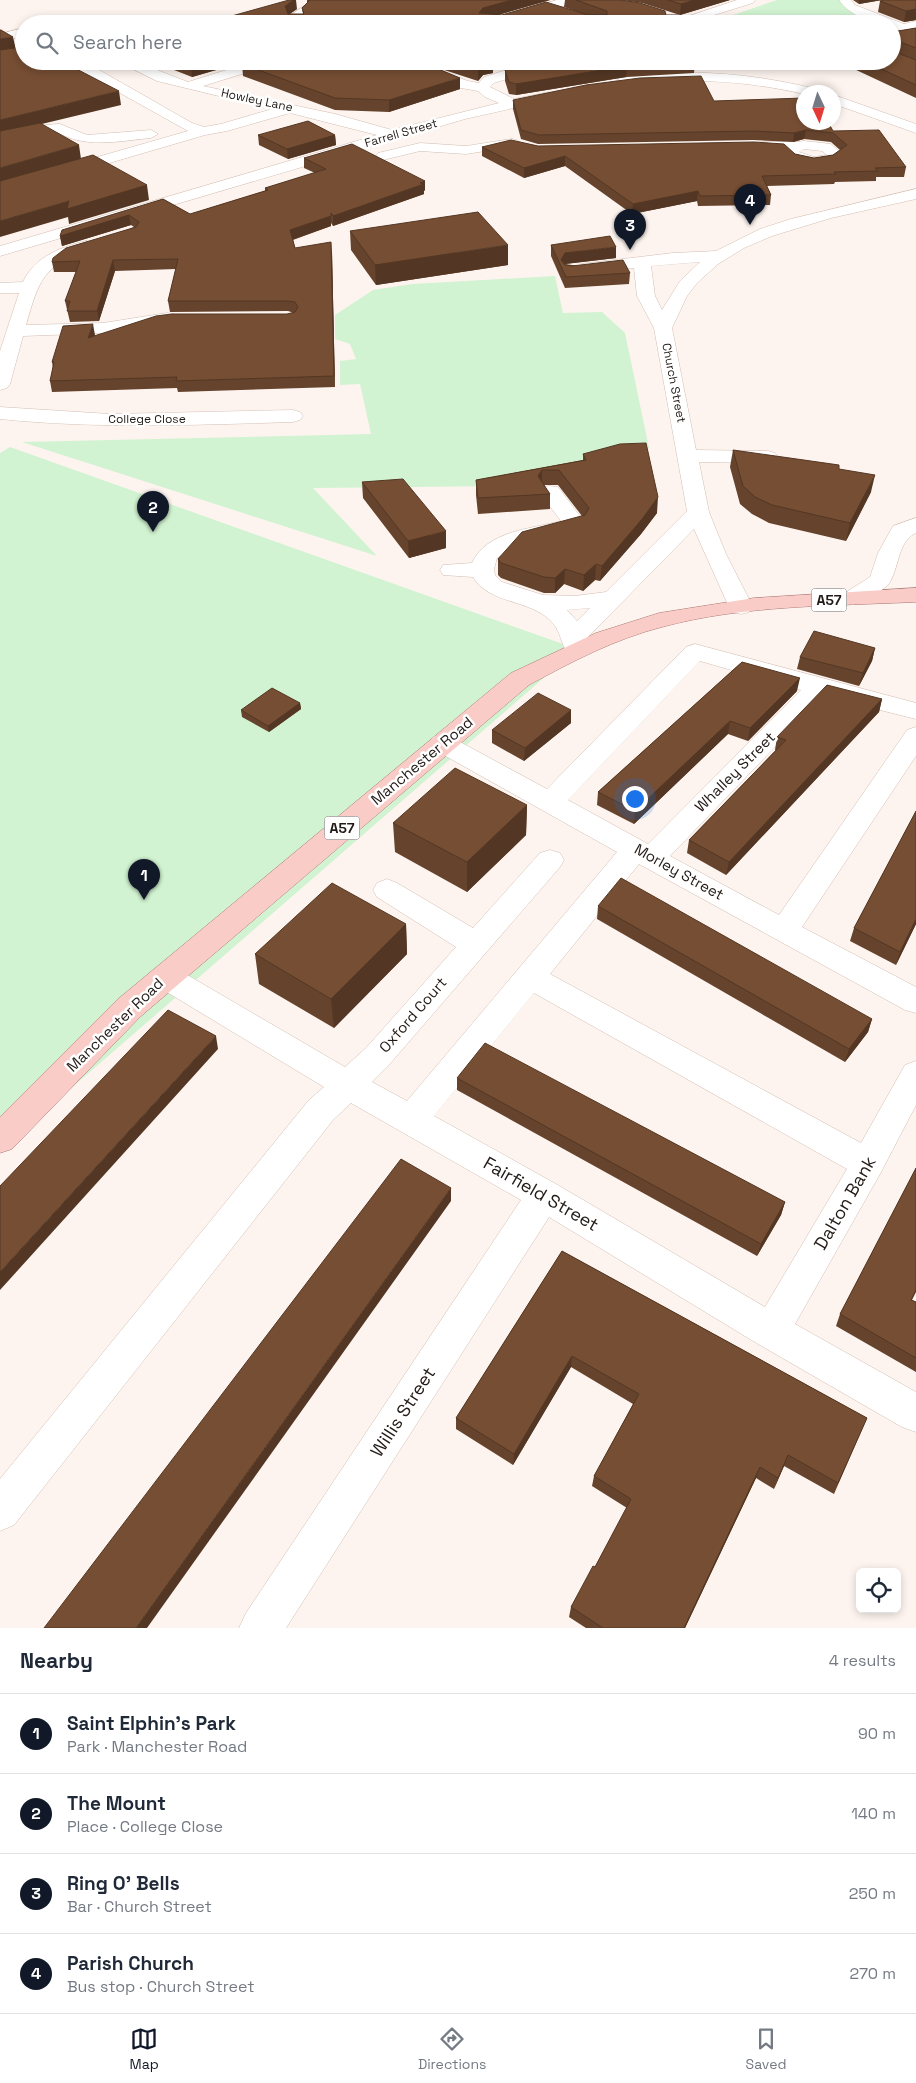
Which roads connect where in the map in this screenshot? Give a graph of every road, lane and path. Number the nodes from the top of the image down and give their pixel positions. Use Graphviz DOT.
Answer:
graph roads {
  1 [pos="570,0"];
  2 [pos="747,0"];
  3 [pos="845,0"];
  4 [pos="885,5"];
  5 [pos="546,7"];
  6 [pos="304,10"];
  7 [pos="858,10"];
  8 [pos="564,12"];
  9 [pos="297,15"];
  10 [pos="517,15"];
  11 [pos="691,15"];
  12 [pos="871,15"];
  13 [pos="916,25"];
  14 [pos="901,27"];
  15 [pos="15,34"];
  16 [pos="0,38"];
  17 [pos="89,70"];
  18 [pos="144,70"];
  19 [pos="239,70"];
  20 [pos="424,70"];
  21 [pos="504,70"];
  22 [pos="521,70"];
  23 [pos="737,70"];
  24 [pos="512,73"];
  25 [pos="732,78"];
  26 [pos="191,85"];
  27 [pos="606,85"];
  28 [pos="482,86"];
  29 [pos="796,89"];
  30 [pos="561,94"];
  31 [pos="841,101"];
  32 [pos="886,102"];
  33 [pos="510,103"];
  34 [pos="292,108"];
  35 [pos="864,109"];
  36 [pos="462,115"];
  37 [pos="480,125"];
  38 [pos="916,129"];
  39 [pos="203,131"];
  40 [pos="493,132"];
  41 [pos="392,135"];
  42 [pos="0,140"];
  43 [pos="512,143"];
  44 [pos="735,146"];
  45 [pos="530,148"];
  46 [pos="793,148"];
  47 [pos="367,161"];
  48 [pos="0,190"];
  49 [pos="916,194"];
  50 [pos="100,242"];
  51 [pos="0,251"];
  52 [pos="720,256"];
  53 [pos="642,262"];
  54 [pos="571,270"];
  55 [pos="31,287"];
  56 [pos="0,288"];
  57 [pos="183,318"];
  58 [pos="663,328"];
  59 [pos="15,331"];
  60 [pos="0,384"];
  61 [pos="0,413"];
  62 [pos="294,416"];
  63 [pos="687,456"];
  64 [pos="782,457"];
  65 [pos="550,492"];
  66 [pos="698,512"];
  67 [pos="916,525"];
  68 [pos="451,570"];
  69 [pos="482,570"];
  70 [pos="916,595"];
  71 [pos="612,598"];
  72 [pos="853,598"];
  73 [pos="539,602"];
  74 [pos="741,607"];
  75 [pos="576,643"];
  76 [pos="819,687"];
  77 [pos="916,711"];
  78 [pos="916,736"];
  79 [pos="442,743"];
  80 [pos="551,802"];
  81 [pos="644,852"];
  82 [pos="550,860"];
  83 [pos="387,890"];
  84 [pos="784,931"];
  85 [pos="475,944"];
  86 [pos="166,977"];
  87 [pos="530,977"];
  88 [pos="916,1001"];
  89 [pos="916,1074"];
  90 [pos="348,1085"];
  91 [pos="412,1120"];
  92 [pos="0,1139"];
  93 [pos="868,1164"];
  94 [pos="544,1195"];
  95 [pos="771,1331"];
  96 [pos="916,1413"];
  97 [pos="0,1511"];
  98 [pos="261,1628"];
  1 -- 5 [label="street"];
  2 -- 11 [label="street"];
  3 -- 7 [label="street"];
  4 -- 7 [label="street"];
  5 -- 8 [label="street"];
  5 -- 10 [label="street"];
  6 -- 9 [label="street"];
  7 -- 12 [label="street"];
  13 -- 14 [label="street"];
  15 -- 16 [label="street"];
  17 -- 39 [label="street"];
  18 -- 26 [label="street, Howley Lane"];
  19 -- 26 [label="street"];
  20 -- 28 [label="street"];
  21 -- 24 [label="street"];
  22 -- 24 [label="street"];
  23 -- 25 [label="street"];
  24 -- 28 [label="street"];
  25 -- 27 [label="street"];
  25 -- 29 [label="street"];
  26 -- 34 [label="street, Howley Lane"];
  28 -- 33 [label="street"];
  30 -- 33 [label="street, Farrell Street"];
  31 -- 35 [label="street"];
  32 -- 35 [label="street"];
  33 -- 36 [label="street, Farrell Street"];
  34 -- 39 [label="street"];
  34 -- 41 [label="street, Howley Lane"];
  35 -- 38 [label="street"];
  36 -- 37 [label="street"];
  36 -- 41 [label="street, Farrell Street"];
  39 -- 42 [label="street"];
  39 -- 48 [label="street"];
  40 -- 43 [label="street"];
  41 -- 51 [label="street, Farrell Street"];
  43 -- 45 [label="street"];
  43 -- 47 [label="street"];
  44 -- 46 [label="street"];
  49 -- 52 [label="street, Church Street"];
  50 -- 55 [label="street"];
  52 -- 53 [label="street"];
  52 -- 58 [label="street, Church Street"];
  53 -- 54 [label="street"];
  53 -- 58 [label="street"];
  55 -- 56 [label="street"];
  55 -- 59 [label="street"];
  57 -- 59 [label="street"];
  58 -- 63 [label="street, Church Street"];
  59 -- 60 [label="street"];
  61 -- 62 [label="street, College Close"];
  63 -- 64 [label="street"];
  63 -- 66 [label="street, Church Street"];
  65 -- 69 [label="street"];
  66 -- 71 [label="street"];
  66 -- 74 [label="street, Church Street"];
  67 -- 72 [label="street"];
  68 -- 69 [label="street"];
  69 -- 73 [label="street"];
  70 -- 72 [label="main road, Manchester Road / A57"];
  71 -- 73 [label="street"];
  71 -- 75 [label="street"];
  72 -- 74 [label="main road, Manchester Road / A57"];
  73 -- 75 [label="street"];
  74 -- 75 [label="main road, Manchester Road / A57"];
  75 -- 79 [label="main road, Manchester Road / A57"];
  76 -- 77 [label="street"];
  76 -- 80 [label="street"];
  76 -- 81 [label="street, Whalley Street"];
  78 -- 84 [label="street"];
  79 -- 80 [label="street, Morley Street"];
  79 -- 86 [label="main road, Manchester Road / A57"];
  80 -- 81 [label="street, Morley Street"];
  81 -- 84 [label="street, Morley Street"];
  81 -- 87 [label="street, Whalley Street"];
  82 -- 85 [label="street, Oxford Court"];
  83 -- 85 [label="street"];
  84 -- 88 [label="street, Morley Street"];
  85 -- 90 [label="street, Oxford Court"];
  86 -- 90 [label="street, Fairfield Street"];
  86 -- 92 [label="main road, Manchester Road / A57"];
  87 -- 91 [label="street, Whalley Street"];
  87 -- 93 [label="street"];
  89 -- 93 [label="street, Dalton Bank"];
  90 -- 91 [label="street, Fairfield Street"];
  90 -- 97 [label="street, Oxford Court"];
  91 -- 94 [label="street, Fairfield Street"];
  93 -- 95 [label="street, Dalton Bank"];
  94 -- 95 [label="street, Fairfield Street"];
  94 -- 98 [label="street, Willis Street"];
  95 -- 96 [label="street, Fairfield Street"];
}
